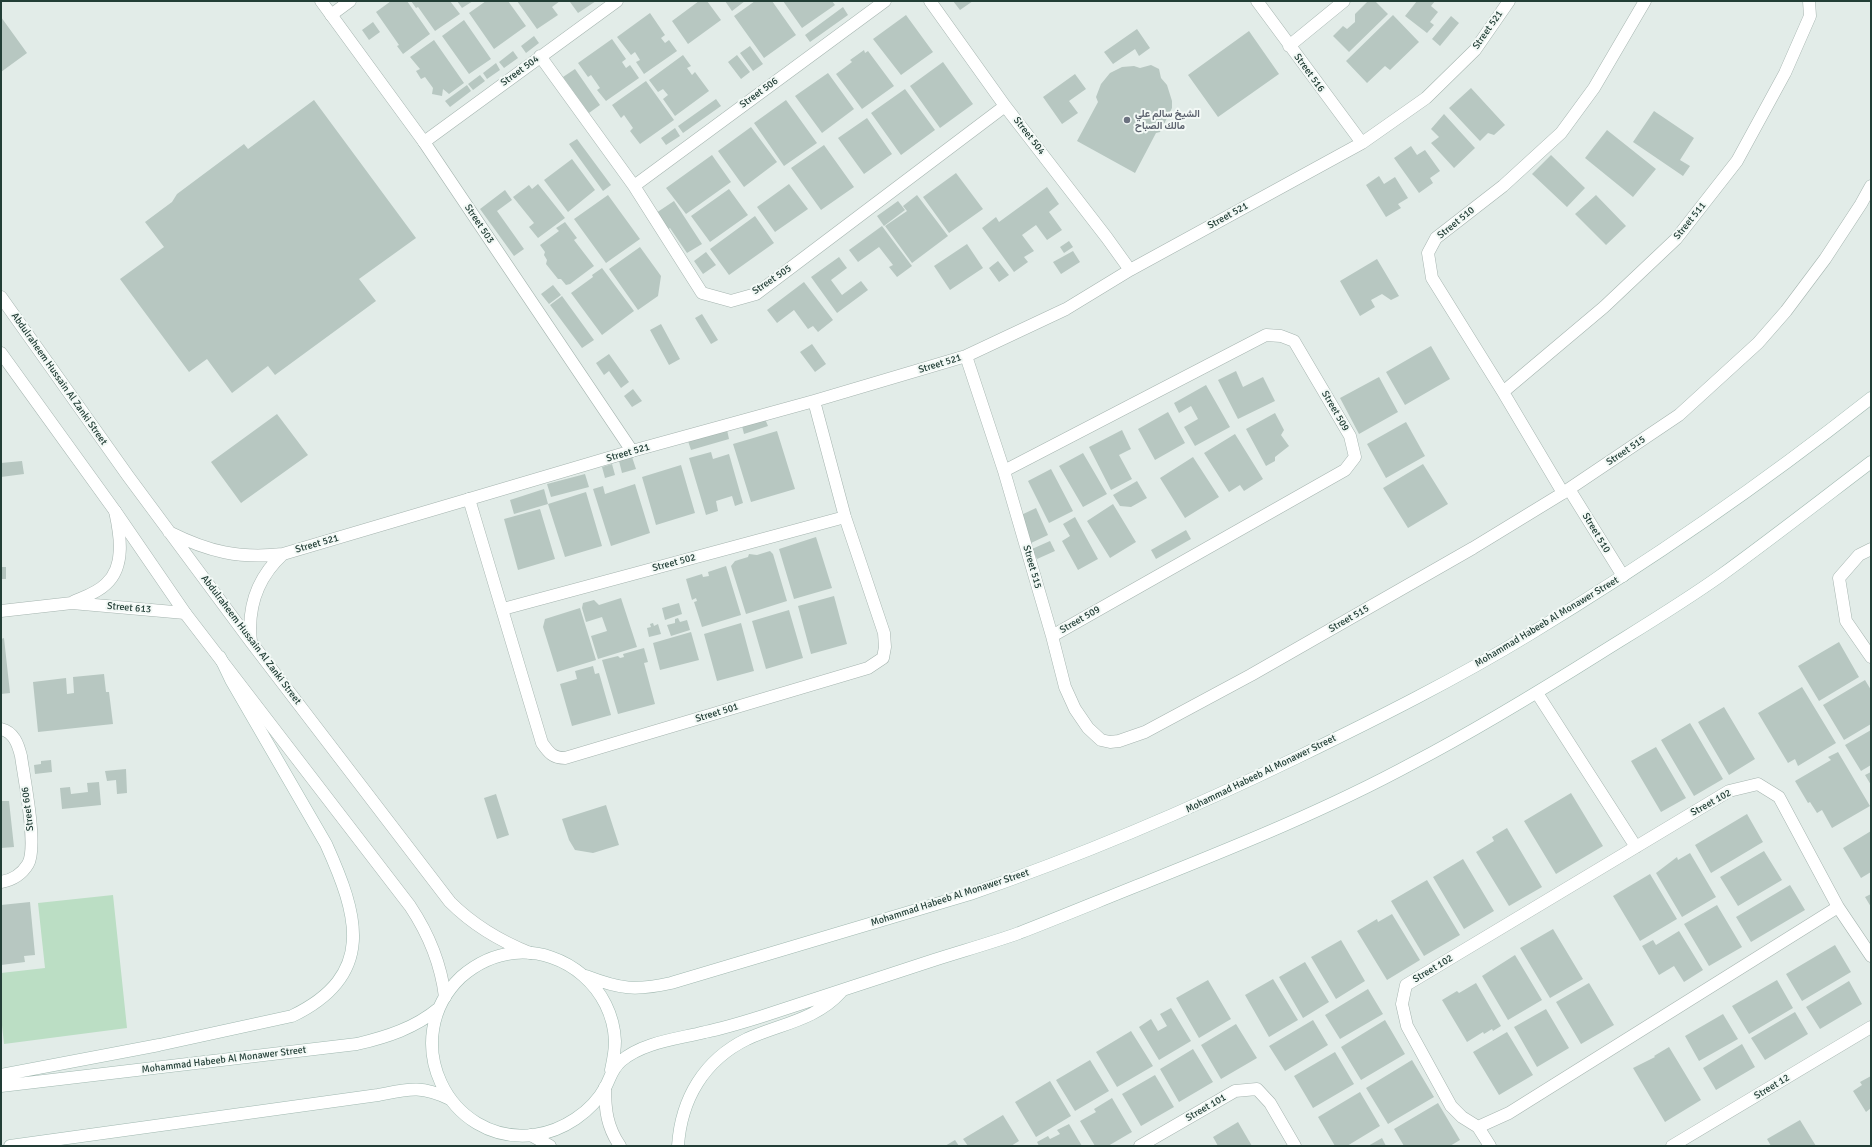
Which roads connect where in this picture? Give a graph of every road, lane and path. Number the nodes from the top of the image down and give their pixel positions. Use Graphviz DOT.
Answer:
graph roads {
  1 [pos="321,1"];
  2 [pos="350,1"];
  3 [pos="617,1"];
  4 [pos="885,1"];
  5 [pos="930,1"];
  6 [pos="1257,1"];
  7 [pos="1344,1"];
  8 [pos="1509,1"];
  9 [pos="1645,1"];
  10 [pos="1809,1"];
  11 [pos="331,14"];
  12 [pos="1289,46"];
  13 [pos="540,56"];
  14 [pos="1005,106"];
  15 [pos="424,142"];
  16 [pos="1362,144"];
  17 [pos="634,186"];
  18 [pos="1871,186"];
  19 [pos="1130,270"];
  20 [pos="1,297"];
  21 [pos="1,353"];
  22 [pos="966,356"];
  23 [pos="1503,392"];
  24 [pos="1871,398"];
  25 [pos="814,401"];
  26 [pos="632,452"];
  27 [pos="1871,462"];
  28 [pos="1004,471"];
  29 [pos="1566,491"];
  30 [pos="469,499"];
  31 [pos="115,511"];
  32 [pos="845,517"];
  33 [pos="169,532"];
  34 [pos="1871,549"];
  35 [pos="284,554"];
  36 [pos="1623,576"];
  37 [pos="72,603"];
  38 [pos="503,609"];
  39 [pos="1,610"];
  40 [pos="185,613"];
  41 [pos="1052,636"];
  42 [pos="252,642"];
  43 [pos="1871,656"];
  44 [pos="220,657"];
  45 [pos="1537,693"];
  46 [pos="1,729"];
  47 [pos="1636,847"];
  48 [pos="1,882"];
  49 [pos="1838,907"];
  50 [pos="530,953"];
  51 [pos="1871,956"];
  52 [pos="583,974"];
  53 [pos="843,990"];
  54 [pos="445,996"];
  55 [pos="439,1008"];
  56 [pos="1871,1027"];
  57 [pos="611,1070"];
  58 [pos="1,1075"];
  59 [pos="1,1086"];
  60 [pos="605,1087"];
  61 [pos="450,1099"];
  62 [pos="1478,1127"];
  63 [pos="531,1135"];
  64 [pos="10,1146"];
  65 [pos="550,1146"];
  66 [pos="620,1146"];
  67 [pos="678,1146"];
  68 [pos="1140,1146"];
  69 [pos="1295,1146"];
  70 [pos="1490,1146"];
  71 [pos="1672,1146"];
  1 -- 11 [label="street, Street 503"];
  2 -- 11 [label="street"];
  3 -- 13 [label="street, Street 504"];
  4 -- 17 [label="street, Street 506"];
  5 -- 14 [label="street, Street 504"];
  6 -- 12 [label="street, Street 516"];
  7 -- 12 [label="street"];
  8 -- 16 [label="street, Street 521"];
  9 -- 23 [label="street, Street 510"];
  10 -- 23 [label="street, Street 511"];
  11 -- 15 [label="street, Street 503"];
  12 -- 16 [label="street, Street 516"];
  13 -- 15 [label="street, Street 504"];
  13 -- 17 [label="street, Street 505"];
  14 -- 17 [label="street, Street 505"];
  14 -- 19 [label="street, Street 504"];
  15 -- 26 [label="street, Street 503"];
  16 -- 19 [label="street, Street 521"];
  18 -- 29 [label="street, Street 515"];
  19 -- 22 [label="street, Street 521"];
  20 -- 33 [label="street, Abdulraheem Hussain Al Zanki Street"];
  21 -- 31 [label="street"];
  22 -- 25 [label="street, Street 521"];
  22 -- 28 [label="street, Street 515"];
  23 -- 29 [label="street, Street 510"];
  24 -- 36 [label="street, Mohammad Habeeb Al Monawer Street"];
  25 -- 26 [label="street, Street 521"];
  25 -- 32 [label="street, Street 501"];
  26 -- 30 [label="street, Street 521"];
  27 -- 45 [label="street"];
  28 -- 41 [label="street, Street 515"];
  28 -- 41 [label="street, Street 509"];
  29 -- 36 [label="street, Street 510"];
  29 -- 41 [label="street, Street 515"];
  30 -- 35 [label="street, Street 521"];
  30 -- 38 [label="street, Street 501"];
  31 -- 37 [label="street, Street 613"];
  31 -- 40 [label="street"];
  32 -- 38 [label="street, Street 502"];
  32 -- 38 [label="street, Street 501"];
  33 -- 35 [label="street, Street 521"];
  33 -- 42 [label="street, Abdulraheem Hussain Al Zanki Street"];
  34 -- 43 [label="street"];
  35 -- 42 [label="street, Street 521"];
  36 -- 52 [label="street, Mohammad Habeeb Al Monawer Street"];
  37 -- 39 [label="street, Street 613"];
  37 -- 40 [label="street, Street 613"];
  40 -- 44 [label="street"];
  42 -- 50 [label="street, Abdulraheem Hussain Al Zanki Street"];
  44 -- 54 [label="street"];
  44 -- 58 [label="street"];
  45 -- 47 [label="street"];
  45 -- 53 [label="street"];
  46 -- 48 [label="street, Street 606"];
  47 -- 49 [label="street, Street 102"];
  47 -- 62 [label="street, Street 102"];
  49 -- 51 [label="street, Street 102"];
  49 -- 62 [label="street"];
  50 -- 52 [label="street"];
  50 -- 54 [label="street"];
  52 -- 57 [label="street"];
  53 -- 57 [label="street"];
  53 -- 67 [label="street"];
  54 -- 55 [label="street"];
  55 -- 59 [label="street, Mohammad Habeeb Al Monawer Street"];
  55 -- 61 [label="street"];
  56 -- 71 [label="street, Street 12"];
  57 -- 60 [label="street"];
  60 -- 63 [label="street"];
  60 -- 66 [label="street"];
  61 -- 63 [label="street"];
  61 -- 64 [label="street"];
  62 -- 70 [label="street"];
  63 -- 65 [label="street"];
  68 -- 69 [label="street, Street 101"];
}
